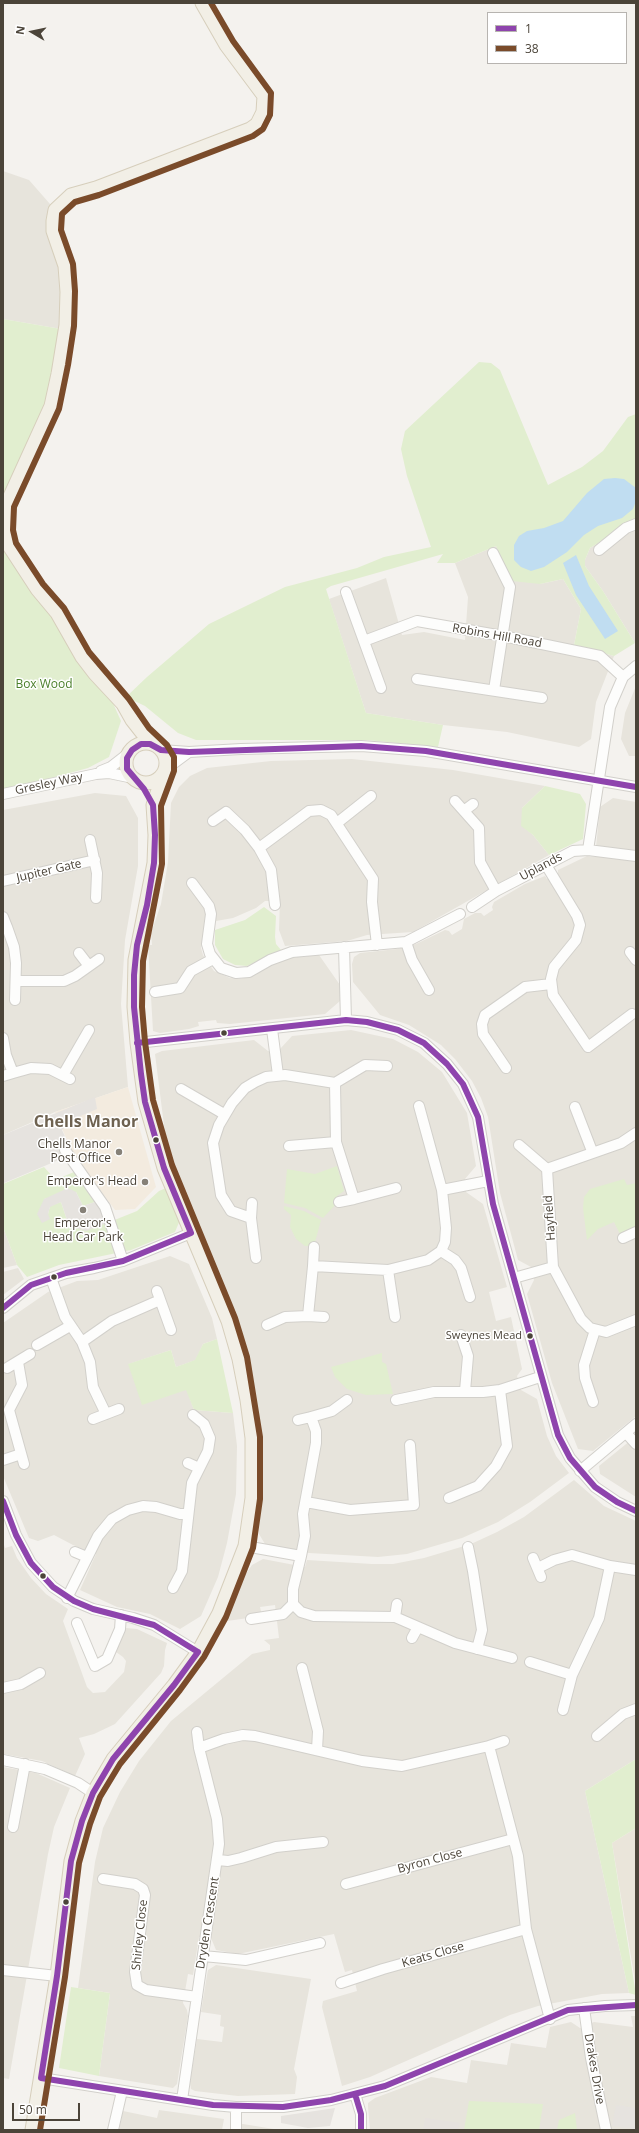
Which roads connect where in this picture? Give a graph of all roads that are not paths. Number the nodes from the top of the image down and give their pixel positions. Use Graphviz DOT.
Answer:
graph roads {
  1 [pos="202,3"];
  2 [pos="636,524"];
  3 [pos="599,550"];
  4 [pos="492,553"];
  5 [pos="346,592"];
  6 [pos="503,636"];
  7 [pos="364,641"];
  8 [pos="636,666"];
  9 [pos="623,677"];
  10 [pos="417,678"];
  11 [pos="381,688"];
  12 [pos="494,690"];
  13 [pos="542,698"];
  14 [pos="132,720"];
  15 [pos="159,748"];
  16 [pos="130,752"];
  17 [pos="189,752"];
  18 [pos="164,772"];
  19 [pos="96,774"];
  20 [pos="135,780"];
  21 [pos="598,780"];
  22 [pos="636,787"];
  23 [pos="3,794"];
  24 [pos="371,796"];
  25 [pos="455,801"];
  26 [pos="153,805"];
  27 [pos="213,821"];
  28 [pos="337,823"];
  29 [pos="90,840"];
  30 [pos="259,848"];
  31 [pos="588,850"];
  32 [pos="636,856"];
  33 [pos="95,860"];
  34 [pos="546,865"];
  35 [pos="3,881"];
  36 [pos="192,883"];
  37 [pos="496,891"];
  38 [pos="96,898"];
  39 [pos="275,905"];
  40 [pos="472,907"];
  41 [pos="460,914"];
  42 [pos="3,917"];
  43 [pos="5,928"];
  44 [pos="406,942"];
  45 [pos="377,945"];
  46 [pos="344,947"];
  47 [pos="79,953"];
  48 [pos="99,959"];
  49 [pos="213,959"];
  50 [pos="89,966"];
  51 [pos="17,980"];
  52 [pos="551,984"];
  53 [pos="429,990"];
  54 [pos="155,992"];
  55 [pos="15,1000"];
  56 [pos="632,1014"];
  57 [pos="346,1020"];
  58 [pos="272,1029"];
  59 [pos="89,1030"];
  60 [pos="3,1038"];
  61 [pos="137,1044"];
  62 [pos="387,1066"];
  63 [pos="506,1068"];
  64 [pos="13,1072"];
  65 [pos="278,1075"];
  66 [pos="3,1076"];
  67 [pos="335,1083"];
  68 [pos="181,1089"];
  69 [pos="419,1106"];
  70 [pos="575,1107"];
  71 [pos="224,1114"];
  72 [pos="636,1132"];
  73 [pos="336,1142"];
  74 [pos="519,1145"];
  75 [pos="289,1146"];
  76 [pos="65,1150"];
  77 [pos="592,1151"];
  78 [pos="547,1169"];
  79 [pos="488,1182"];
  80 [pos="396,1188"];
  81 [pos="442,1190"];
  82 [pos="354,1199"];
  83 [pos="339,1202"];
  84 [pos="252,1203"];
  85 [pos="251,1218"];
  86 [pos="191,1232"];
  87 [pos="636,1232"];
  88 [pos="623,1238"];
  89 [pos="314,1247"];
  90 [pos="441,1250"];
  91 [pos="256,1258"];
  92 [pos="123,1261"];
  93 [pos="313,1266"];
  94 [pos="554,1267"];
  95 [pos="388,1270"];
  96 [pos="51,1278"];
  97 [pos="514,1278"];
  98 [pos="470,1297"];
  99 [pos="3,1308"];
  100 [pos="308,1316"];
  101 [pos="324,1317"];
  102 [pos="395,1317"];
  103 [pos="635,1324"];
  104 [pos="267,1325"];
  105 [pos="70,1326"];
  106 [pos="171,1330"];
  107 [pos="595,1330"];
  108 [pos="461,1335"];
  109 [pos="82,1342"];
  110 [pos="37,1345"];
  111 [pos="30,1354"];
  112 [pos="18,1362"];
  113 [pos="7,1368"];
  114 [pos="540,1377"];
  115 [pos="500,1390"];
  116 [pos="465,1391"];
  117 [pos="347,1400"];
  118 [pos="396,1400"];
  119 [pos="593,1402"];
  120 [pos="119,1409"];
  121 [pos="106,1414"];
  122 [pos="193,1415"];
  123 [pos="311,1416"];
  124 [pos="93,1419"];
  125 [pos="298,1420"];
  126 [pos="636,1424"];
  127 [pos="626,1433"];
  128 [pos="636,1444"];
  129 [pos="410,1445"];
  130 [pos="21,1454"];
  131 [pos="3,1460"];
  132 [pos="188,1463"];
  133 [pos="24,1464"];
  134 [pos="199,1468"];
  135 [pos="580,1471"];
  136 [pos="449,1498"];
  137 [pos="3,1501"];
  138 [pos="306,1502"];
  139 [pos="636,1511"];
  140 [pos="188,1514"];
  141 [pos="244,1546"];
  142 [pos="468,1546"];
  143 [pos="75,1552"];
  144 [pos="301,1556"];
  145 [pos="87,1557"];
  146 [pos="533,1558"];
  147 [pos="610,1566"];
  148 [pos="636,1570"];
  149 [pos="178,1584"];
  150 [pos="68,1598"];
  151 [pos="294,1604"];
  152 [pos="397,1604"];
  153 [pos="121,1616"];
  154 [pos="395,1617"];
  155 [pos="251,1619"];
  156 [pos="77,1623"];
  157 [pos="418,1627"];
  158 [pos="412,1638"];
  159 [pos="477,1649"];
  160 [pos="198,1652"];
  161 [pos="512,1658"];
  162 [pos="530,1662"];
  163 [pos="302,1668"];
  164 [pos="40,1673"];
  165 [pos="572,1675"];
  166 [pos="3,1688"];
  167 [pos="636,1709"];
  168 [pos="563,1710"];
  169 [pos="197,1732"];
  170 [pos="597,1736"];
  171 [pos="504,1741"];
  172 [pos="488,1746"];
  173 [pos="199,1748"];
  174 [pos="317,1750"];
  175 [pos="3,1760"];
  176 [pos="25,1764"];
  177 [pos="93,1792"];
  178 [pos="13,1827"];
  179 [pos="513,1839"];
  180 [pos="323,1842"];
  181 [pos="218,1860"];
  182 [pos="103,1878"];
  183 [pos="346,1884"];
  184 [pos="526,1929"];
  185 [pos="320,1943"];
  186 [pos="203,1956"];
  187 [pos="3,1970"];
  188 [pos="57,1976"];
  189 [pos="341,1984"];
  190 [pos="197,1997"];
  191 [pos="636,2005"];
  192 [pos="584,2008"];
  193 [pos="550,2019"];
  194 [pos="41,2078"];
  195 [pos="122,2091"];
  196 [pos="355,2094"];
  197 [pos="182,2100"];
  198 [pos="236,2107"];
  199 [pos="32,2130"];
  200 [pos="114,2130"];
  201 [pos="236,2130"];
  202 [pos="361,2130"];
  203 [pos="606,2130"];
  1 -- 14 [label="main road"];
  2 -- 3 [label="street"];
  4 -- 6 [label="street"];
  5 -- 7 [label="street"];
  6 -- 7 [label="street, Robins Hill Road"];
  6 -- 9 [label="street, Robins Hill Road"];
  6 -- 12 [label="street"];
  7 -- 11 [label="street"];
  8 -- 9 [label="street"];
  9 -- 21 [label="street"];
  10 -- 12 [label="street"];
  12 -- 13 [label="street"];
  14 -- 15 [label="main road"];
  14 -- 16 [label="main road"];
  15 -- 16 [label="main road"];
  15 -- 17 [label="street"];
  15 -- 18 [label="main road"];
  16 -- 19 [label="street, Gresley Way"];
  16 -- 20 [label="main road"];
  17 -- 18 [label="street"];
  17 -- 21 [label="street"];
  18 -- 20 [label="main road"];
  18 -- 26 [label="main road"];
  19 -- 20 [label="street, Gresley Way"];
  19 -- 23 [label="street, Gresley Way"];
  20 -- 26 [label="main road"];
  21 -- 22 [label="street"];
  21 -- 31 [label="street"];
  24 -- 28 [label="street"];
  25 -- 37 [label="street"];
  26 -- 61 [label="main road"];
  27 -- 30 [label="street"];
  28 -- 30 [label="street"];
  28 -- 45 [label="street"];
  29 -- 33 [label="street, Jupiter Gate"];
  30 -- 39 [label="street"];
  31 -- 32 [label="street, Uplands"];
  31 -- 34 [label="street, Uplands"];
  33 -- 35 [label="street, Jupiter Gate"];
  33 -- 38 [label="street, Jupiter Gate"];
  34 -- 37 [label="street, Uplands"];
  34 -- 52 [label="street"];
  36 -- 49 [label="street"];
  37 -- 40 [label="street, Uplands"];
  41 -- 44 [label="street"];
  42 -- 43 [label="street"];
  43 -- 51 [label="street"];
  44 -- 45 [label="street"];
  44 -- 53 [label="street"];
  45 -- 46 [label="street"];
  46 -- 49 [label="street"];
  46 -- 57 [label="street"];
  47 -- 50 [label="street"];
  48 -- 50 [label="street"];
  49 -- 54 [label="street"];
  50 -- 51 [label="street"];
  51 -- 55 [label="street"];
  52 -- 56 [label="street"];
  52 -- 63 [label="street"];
  57 -- 58 [label="street"];
  57 -- 79 [label="street"];
  58 -- 61 [label="street"];
  58 -- 65 [label="street"];
  59 -- 64 [label="street"];
  60 -- 64 [label="street"];
  61 -- 86 [label="main road"];
  62 -- 67 [label="street"];
  64 -- 66 [label="street"];
  65 -- 67 [label="street"];
  65 -- 71 [label="street"];
  67 -- 73 [label="street"];
  68 -- 71 [label="street"];
  69 -- 81 [label="street"];
  70 -- 77 [label="street"];
  71 -- 85 [label="street"];
  72 -- 77 [label="street"];
  73 -- 75 [label="street"];
  73 -- 82 [label="street"];
  74 -- 78 [label="street"];
  76 -- 92 [label="street"];
  77 -- 78 [label="street"];
  78 -- 94 [label="street, Hayfield"];
  79 -- 81 [label="street"];
  79 -- 97 [label="street"];
  80 -- 82 [label="street"];
  81 -- 90 [label="street"];
  82 -- 83 [label="street"];
  84 -- 85 [label="street"];
  85 -- 91 [label="street"];
  86 -- 92 [label="street"];
  86 -- 141 [label="main road"];
  87 -- 88 [label="street"];
  89 -- 93 [label="street"];
  90 -- 95 [label="street"];
  90 -- 98 [label="street"];
  92 -- 96 [label="street"];
  93 -- 95 [label="street"];
  93 -- 100 [label="street"];
  94 -- 97 [label="street"];
  94 -- 107 [label="street, Hayfield"];
  95 -- 102 [label="street"];
  96 -- 99 [label="street"];
  96 -- 105 [label="street"];
  97 -- 114 [label="street"];
  100 -- 101 [label="street"];
  100 -- 104 [label="street"];
  103 -- 107 [label="street"];
  105 -- 109 [label="street"];
  105 -- 110 [label="street"];
  106 -- 109 [label="street"];
  107 -- 119 [label="street"];
  108 -- 116 [label="street"];
  109 -- 121 [label="street"];
  111 -- 112 [label="street"];
  112 -- 113 [label="street"];
  112 -- 130 [label="street"];
  114 -- 115 [label="street"];
  114 -- 135 [label="street"];
  115 -- 116 [label="street"];
  115 -- 136 [label="street"];
  116 -- 118 [label="street"];
  117 -- 123 [label="street"];
  120 -- 121 [label="street"];
  121 -- 124 [label="street"];
  122 -- 134 [label="street"];
  123 -- 125 [label="street"];
  123 -- 138 [label="street"];
  126 -- 127 [label="street"];
  127 -- 128 [label="street"];
  127 -- 135 [label="street"];
  129 -- 138 [label="street"];
  130 -- 131 [label="street"];
  130 -- 133 [label="street"];
  132 -- 134 [label="street"];
  134 -- 140 [label="street"];
  135 -- 139 [label="street"];
  137 -- 150 [label="street"];
  138 -- 144 [label="street"];
  140 -- 145 [label="street"];
  140 -- 149 [label="street"];
  141 -- 144 [label="street"];
  141 -- 160 [label="main road"];
  142 -- 159 [label="street"];
  143 -- 145 [label="street"];
  144 -- 151 [label="street"];
  145 -- 150 [label="street"];
  146 -- 147 [label="street"];
  147 -- 148 [label="street"];
  147 -- 165 [label="street"];
  150 -- 153 [label="street"];
  151 -- 154 [label="street"];
  151 -- 155 [label="street"];
  152 -- 154 [label="street"];
  153 -- 156 [label="street"];
  153 -- 160 [label="street"];
  154 -- 157 [label="street"];
  157 -- 158 [label="street"];
  157 -- 159 [label="street"];
  159 -- 161 [label="street"];
  160 -- 177 [label="main road"];
  162 -- 165 [label="street"];
  163 -- 174 [label="street"];
  164 -- 166 [label="street"];
  165 -- 168 [label="street"];
  167 -- 170 [label="street"];
  169 -- 173 [label="street, Dryden Crescent"];
  171 -- 172 [label="street"];
  172 -- 174 [label="street"];
  172 -- 179 [label="street"];
  173 -- 174 [label="street"];
  173 -- 181 [label="street, Dryden Crescent"];
  175 -- 176 [label="street"];
  176 -- 177 [label="street"];
  176 -- 178 [label="street"];
  177 -- 188 [label="main road"];
  179 -- 183 [label="street, Byron Close"];
  179 -- 184 [label="street"];
  180 -- 181 [label="street"];
  181 -- 186 [label="street, Dryden Crescent"];
  182 -- 190 [label="street, Shirley Close"];
  184 -- 189 [label="street, Keats Close"];
  184 -- 193 [label="street"];
  185 -- 186 [label="street"];
  186 -- 190 [label="street, Dryden Crescent"];
  187 -- 188 [label="street"];
  188 -- 194 [label="main road"];
  190 -- 197 [label="street, Dryden Crescent"];
  191 -- 192 [label="street"];
  192 -- 193 [label="street"];
  192 -- 203 [label="street, Drakes Drive"];
  193 -- 196 [label="street"];
  194 -- 195 [label="street"];
  194 -- 199 [label="main road"];
  195 -- 197 [label="street"];
  195 -- 200 [label="street"];
  196 -- 198 [label="street"];
  196 -- 202 [label="street"];
  197 -- 198 [label="street"];
  198 -- 201 [label="street"];
}
